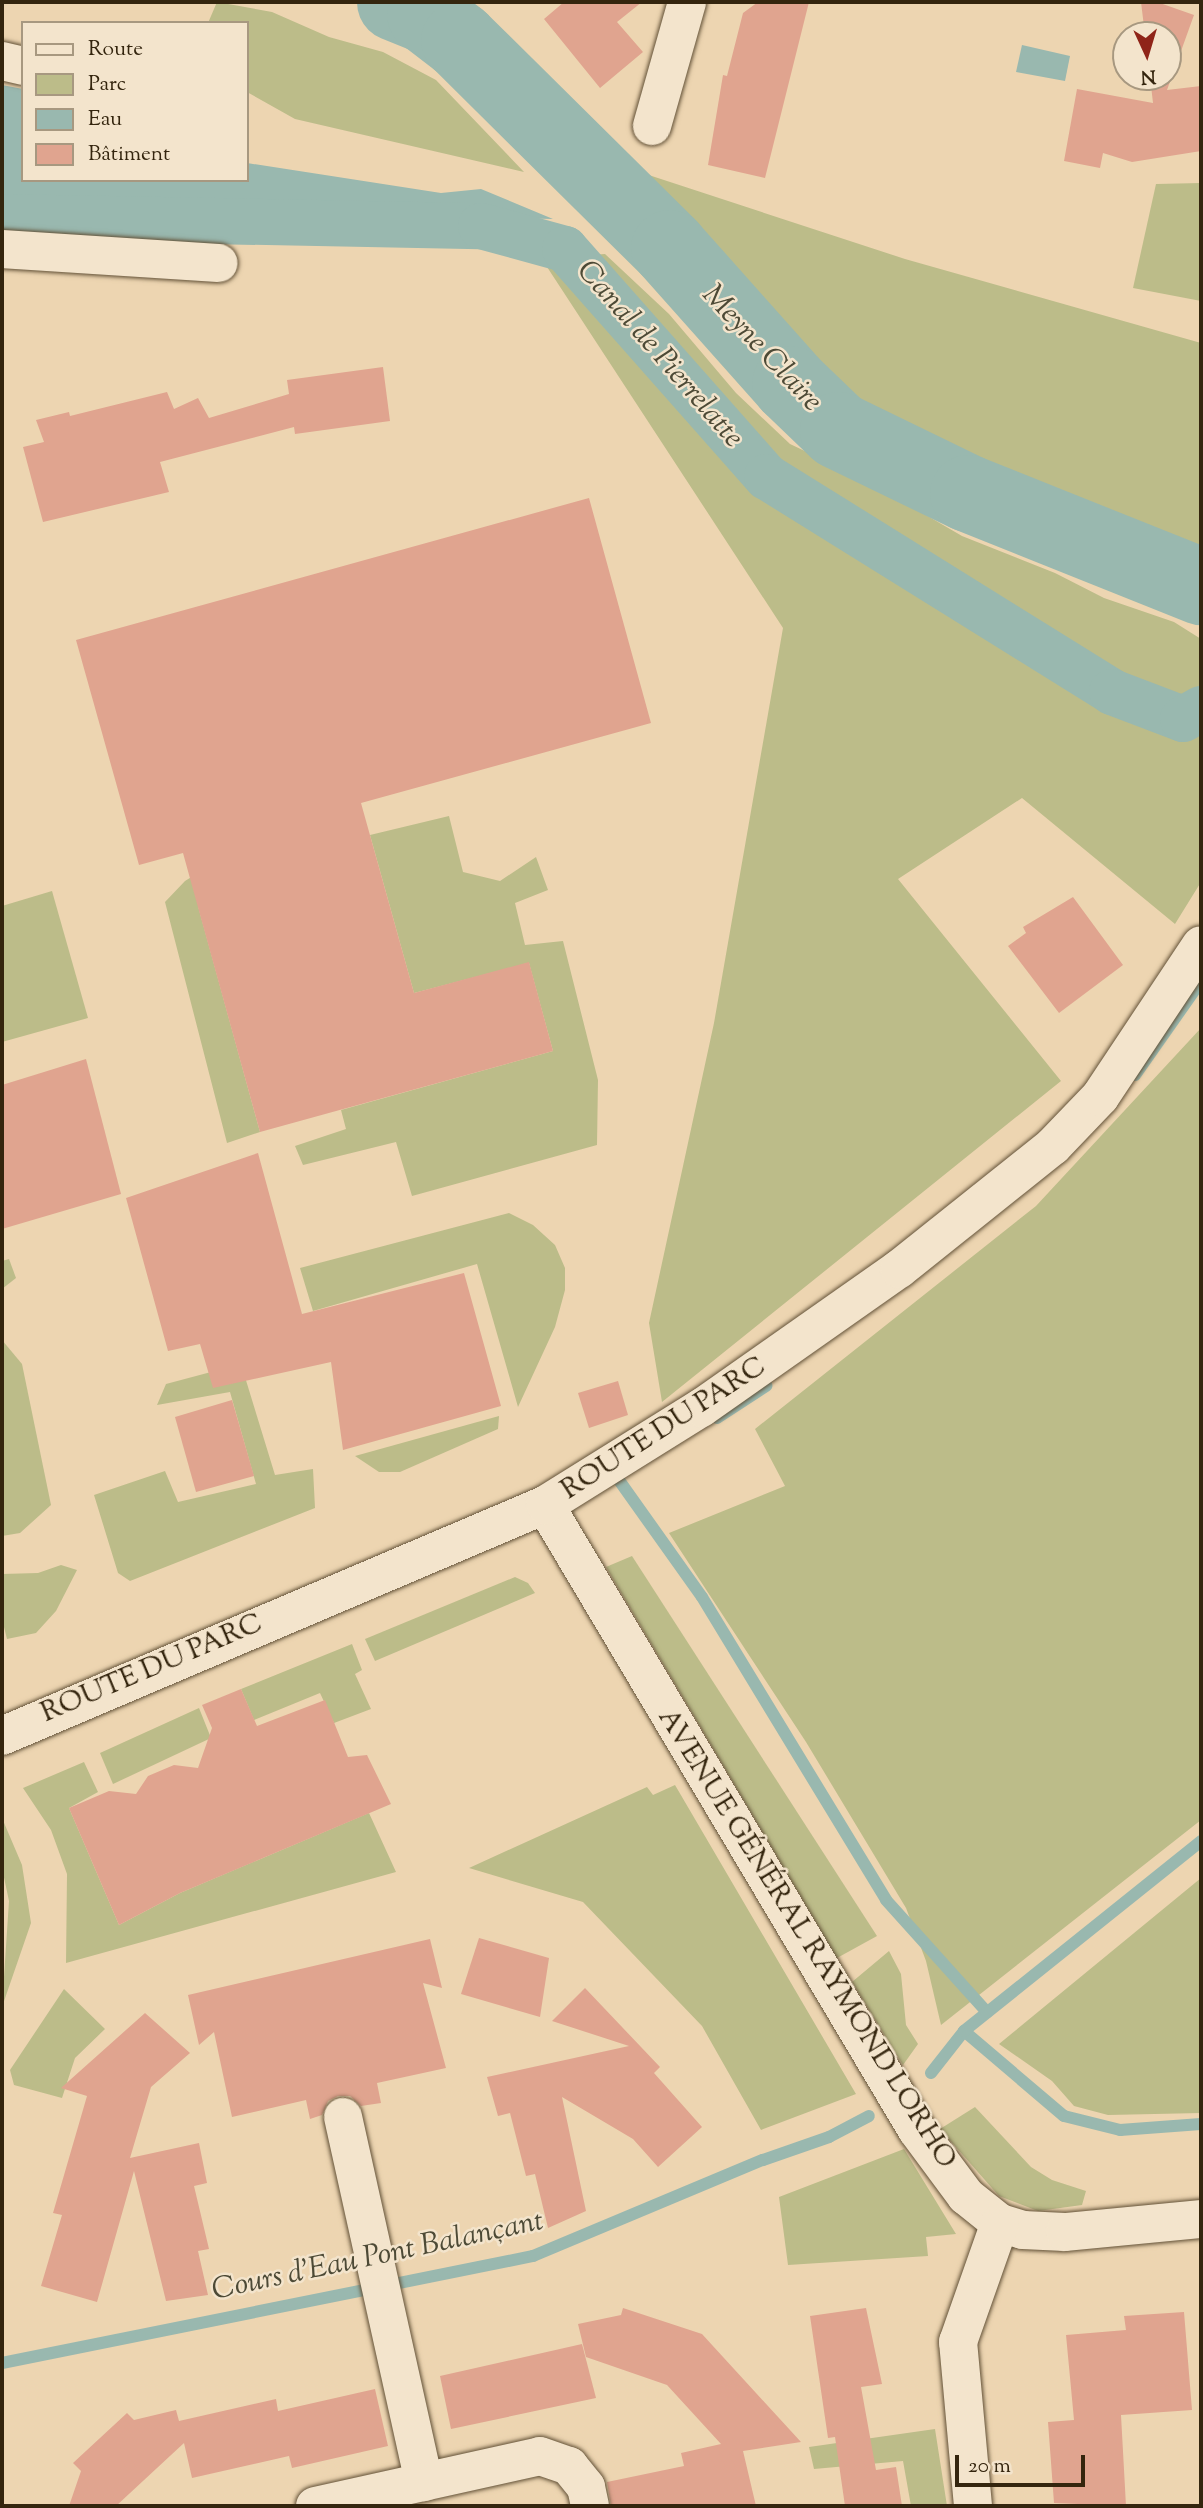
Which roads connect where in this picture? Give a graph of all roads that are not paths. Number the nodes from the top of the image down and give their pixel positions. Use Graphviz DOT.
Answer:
graph roads {
  1 [pos="687,2"];
  2 [pos="2,61"];
  3 [pos="21,66"];
  4 [pos="652,126"];
  5 [pos="2,249"];
  6 [pos="219,263"];
  7 [pos="1201,945"];
  8 [pos="545,1505"];
  9 [pos="2,1736"];
  10 [pos="343,2117"];
  11 [pos="1201,2219"];
  12 [pos="1000,2223"];
  13 [pos="424,2482"];
  14 [pos="315,2506"];
  15 [pos="590,2506"];
  16 [pos="973,2506"];
  1 -- 4 [label="street"];
  2 -- 3 [label="street"];
  5 -- 6 [label="street"];
  7 -- 8 [label="street, ROUTE DU PARC"];
  8 -- 9 [label="street, ROUTE DU PARC"];
  8 -- 12 [label="street, AVENUE GÉNÉRAL RAYMOND LORHO"];
  10 -- 13 [label="street"];
  11 -- 12 [label="street, AVENUE GÉNÉRAL RAYMOND LORHO"];
  12 -- 16 [label="street"];
  13 -- 14 [label="street"];
  13 -- 15 [label="street"];
}
